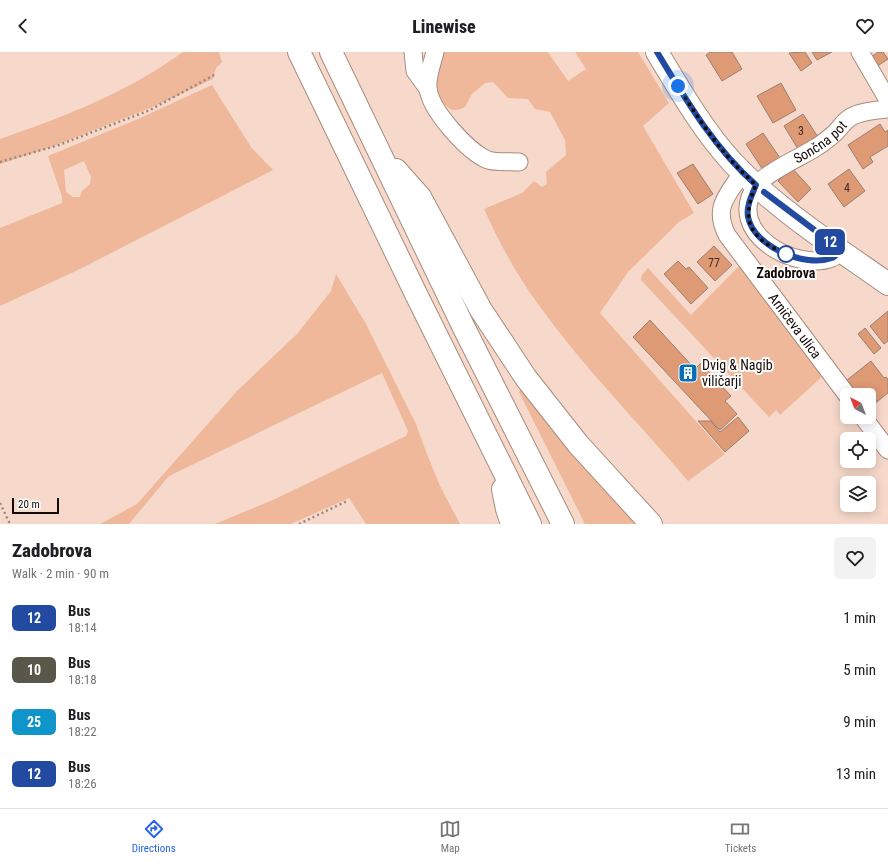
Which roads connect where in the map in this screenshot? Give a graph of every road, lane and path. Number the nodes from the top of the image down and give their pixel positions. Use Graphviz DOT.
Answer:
graph roads {
  1 [pos="299,52"];
  2 [pos="331,52"];
  3 [pos="413,52"];
  4 [pos="435,52"];
  5 [pos="657,52"];
  6 [pos="860,52"];
  7 [pos="216,74"];
  8 [pos="428,89"];
  9 [pos="888,100"];
  10 [pos="888,109"];
  11 [pos="381,157"];
  12 [pos="0,162"];
  13 [pos="519,162"];
  14 [pos="749,179"];
  15 [pos="841,250"];
  16 [pos="888,284"];
  17 [pos="842,388"];
  18 [pos="868,424"];
  19 [pos="888,450"];
  20 [pos="497,458"];
  21 [pos="347,501"];
  22 [pos="0,503"];
  23 [pos="10,524"];
  24 [pos="299,524"];
  25 [pos="512,524"];
  26 [pos="530,524"];
  27 [pos="563,524"];
  28 [pos="651,524"];
  1 -- 20 [label="main road"];
  2 -- 11 [label="main road"];
  3 -- 8 [label="street"];
  4 -- 8 [label="street"];
  5 -- 14 [label="main road"];
  6 -- 9 [label="street"];
  7 -- 12 [label="path"];
  8 -- 13 [label="street"];
  10 -- 14 [label="street, Sončna pot"];
  11 -- 27 [label="main road"];
  11 -- 28 [label="main road"];
  14 -- 15 [label="main road"];
  14 -- 15 [label="street"];
  14 -- 17 [label="street, Arničeva ulica"];
  15 -- 16 [label="main road"];
  18 -- 19 [label="street"];
  20 -- 25 [label="main road"];
  20 -- 26 [label="main road"];
  21 -- 24 [label="path"];
  22 -- 23 [label="path"];
}
